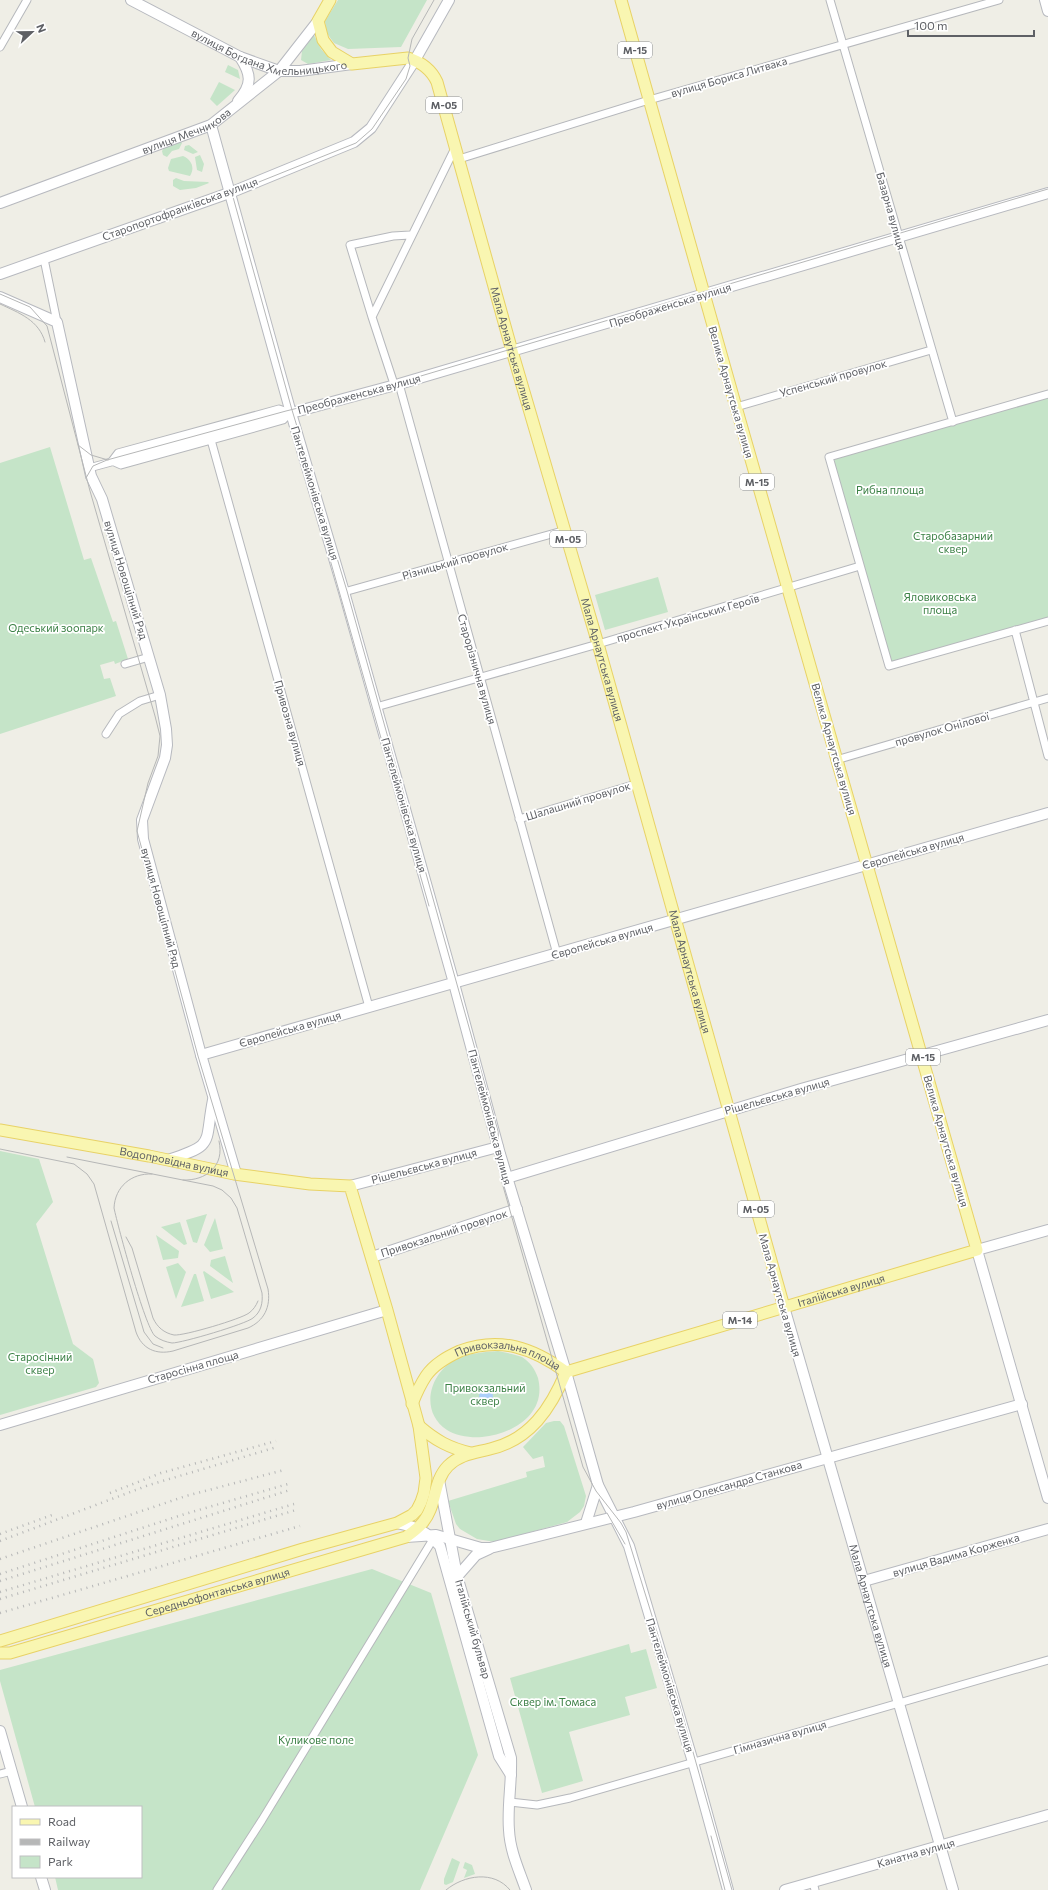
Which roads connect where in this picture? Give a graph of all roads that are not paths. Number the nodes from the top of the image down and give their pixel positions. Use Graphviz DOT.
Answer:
graph roads {
  1 [pos="27,0"];
  2 [pos="131,0"];
  3 [pos="330,0"];
  4 [pos="449,0"];
  5 [pos="621,0"];
  6 [pos="830,0"];
  7 [pos="999,0"];
  8 [pos="1045,0"];
  9 [pos="1048,11"];
  10 [pos="318,21"];
  11 [pos="844,44"];
  12 [pos="0,46"];
  13 [pos="240,57"];
  14 [pos="415,60"];
  15 [pos="352,64"];
  16 [pos="279,71"];
  17 [pos="649,100"];
  18 [pos="231,110"];
  19 [pos="211,125"];
  20 [pos="456,146"];
  21 [pos="459,159"];
  22 [pos="230,192"];
  23 [pos="1048,192"];
  24 [pos="0,203"];
  25 [pos="410,236"];
  26 [pos="898,236"];
  27 [pos="44,259"];
  28 [pos="0,274"];
  29 [pos="704,295"];
  30 [pos="0,297"];
  31 [pos="372,317"];
  32 [pos="57,322"];
  33 [pos="931,350"];
  34 [pos="512,351"];
  35 [pos="399,384"];
  36 [pos="1048,394"];
  37 [pos="736,407"];
  38 [pos="291,412"];
  39 [pos="952,422"];
  40 [pos="211,440"];
  41 [pos="112,461"];
  42 [pos="89,468"];
  43 [pos="566,530"];
  44 [pos="448,563"];
  45 [pos="860,566"];
  46 [pos="788,588"];
  47 [pos="344,592"];
  48 [pos="1048,620"];
  49 [pos="1015,630"];
  50 [pos="598,644"];
  51 [pos="147,658"];
  52 [pos="125,664"];
  53 [pos="480,678"];
  54 [pos="158,695"];
  55 [pos="1048,698"];
  56 [pos="1034,702"];
  57 [pos="376,707"];
  58 [pos="106,734"];
  59 [pos="1048,756"];
  60 [pos="836,760"];
  61 [pos="636,784"];
  62 [pos="1048,813"];
  63 [pos="519,819"];
  64 [pos="867,864"];
  65 [pos="675,920"];
  66 [pos="557,954"];
  67 [pos="454,983"];
  68 [pos="369,1007"];
  69 [pos="1048,1020"];
  70 [pos="201,1055"];
  71 [pos="922,1056"];
  72 [pos="214,1098"];
  73 [pos="728,1110"];
  74 [pos="0,1130"];
  75 [pos="498,1146"];
  76 [pos="168,1160"];
  77 [pos="236,1174"];
  78 [pos="507,1178"];
  79 [pos="350,1186"];
  80 [pos="516,1209"];
  81 [pos="1048,1230"];
  82 [pos="977,1250"];
  83 [pos="372,1257"];
  84 [pos="784,1307"];
  85 [pos="387,1310"];
  86 [pos="566,1372"];
  87 [pos="412,1404"];
  88 [pos="1022,1404"];
  89 [pos="0,1425"];
  90 [pos="419,1426"];
  91 [pos="471,1452"];
  92 [pos="828,1458"];
  93 [pos="440,1480"];
  94 [pos="598,1485"];
  95 [pos="1048,1498"];
  96 [pos="613,1517"];
  97 [pos="586,1522"];
  98 [pos="397,1523"];
  99 [pos="418,1528"];
  100 [pos="1048,1529"];
  101 [pos="433,1536"];
  102 [pos="406,1537"];
  103 [pos="451,1539"];
  104 [pos="490,1548"];
  105 [pos="457,1576"];
  106 [pos="864,1581"];
  107 [pos="450,1584"];
  108 [pos="0,1641"];
  109 [pos="0,1653"];
  110 [pos="1048,1660"];
  111 [pos="898,1702"];
  112 [pos="0,1731"];
  113 [pos="694,1762"];
  114 [pos="12,1771"];
  115 [pos="0,1774"];
  116 [pos="512,1776"];
  117 [pos="510,1802"];
  118 [pos="22,1806"];
  119 [pos="1048,1815"];
  120 [pos="940,1846"];
  121 [pos="41,1878"];
  122 [pos="814,1886"];
  123 [pos="45,1890"];
  124 [pos="217,1890"];
  125 [pos="526,1890"];
  126 [pos="728,1890"];
  127 [pos="785,1890"];
  128 [pos="953,1890"];
  1 -- 12 [label="street"];
  2 -- 13 [label="main road, вулиця Богдана Хмельницького"];
  3 -- 10 [label="main road, вулиця Мечникова"];
  4 -- 14 [label="main road, Старопортофранківська вулиця"];
  5 -- 17 [label="main road, Велика Арнаутська вулиця / М-15"];
  6 -- 11 [label="street, Базарна вулиця"];
  7 -- 11 [label="street, вулиця Бориса Литвака"];
  8 -- 9 [label="main road"];
  10 -- 15 [label="main road"];
  10 -- 16 [label="main road, вулиця Мечникова"];
  11 -- 17 [label="street, вулиця Бориса Литвака"];
  11 -- 26 [label="street, Базарна вулиця"];
  13 -- 16 [label="main road, вулиця Богдана Хмельницького"];
  13 -- 18 [label="main road"];
  14 -- 15 [label="main road, вулиця Богдана Хмельницького"];
  14 -- 20 [label="main road, Мала Арнаутська вулиця / М-05"];
  14 -- 22 [label="main road, Старопортофранківська вулиця"];
  15 -- 16 [label="main road, вулиця Богдана Хмельницького"];
  16 -- 18 [label="main road, вулиця Мечникова"];
  17 -- 21 [label="street, вулиця Бориса Литвака"];
  17 -- 29 [label="main road, Велика Арнаутська вулиця / М-15"];
  18 -- 19 [label="main road, вулиця Мечникова"];
  19 -- 22 [label="main road, Пантелеймонівська вулиця"];
  19 -- 24 [label="main road, вулиця Мечникова"];
  20 -- 21 [label="main road, Мала Арнаутська вулиця / М-05"];
  20 -- 25 [label="street"];
  21 -- 34 [label="main road, Мала Арнаутська вулиця / М-05"];
  22 -- 27 [label="main road, Старопортофранківська вулиця"];
  22 -- 38 [label="main road, Пантелеймонівська вулиця"];
  23 -- 26 [label="main road, Преображенська вулиця"];
  25 -- 31 [label="street"];
  25 -- 31 [label="street"];
  26 -- 29 [label="main road, Преображенська вулиця"];
  26 -- 33 [label="street, Базарна вулиця"];
  27 -- 28 [label="main road, Старопортофранківська вулиця"];
  27 -- 32 [label="street"];
  29 -- 34 [label="main road, Преображенська вулиця"];
  29 -- 37 [label="main road, Велика Арнаутська вулиця / М-15"];
  30 -- 32 [label="main road"];
  31 -- 35 [label="street, Старорізнична вулиця"];
  32 -- 42 [label="main road"];
  33 -- 37 [label="street, Успенський провулок"];
  33 -- 39 [label="street, Базарна вулиця"];
  34 -- 35 [label="main road, Преображенська вулиця"];
  34 -- 43 [label="main road, Мала Арнаутська вулиця / М-05"];
  35 -- 38 [label="main road, Преображенська вулиця"];
  35 -- 44 [label="street, Старорізнична вулиця"];
  36 -- 39 [label="street"];
  37 -- 46 [label="main road, Велика Арнаутська вулиця / М-15"];
  38 -- 40 [label="street, Преображенська вулиця"];
  38 -- 41 [label="street, Преображенська вулиця"];
  38 -- 47 [label="main road, Пантелеймонівська вулиця"];
  39 -- 45 [label="street"];
  40 -- 41 [label="street, Преображенська вулиця"];
  40 -- 68 [label="street, Привозна вулиця"];
  41 -- 42 [label="street, Преображенська вулиця"];
  42 -- 51 [label="main road, вулиця Новощіпний Ряд"];
  43 -- 44 [label="street, Різницький провулок"];
  43 -- 50 [label="main road, Мала Арнаутська вулиця / М-05"];
  44 -- 47 [label="street, Різницький провулок"];
  44 -- 53 [label="street, Старорізнична вулиця"];
  45 -- 46 [label="street, проспект Українських Героїв"];
  45 -- 49 [label="street"];
  46 -- 50 [label="street, проспект Українських Героїв"];
  46 -- 60 [label="main road, Велика Арнаутська вулиця / М-15"];
  47 -- 57 [label="main road, Пантелеймонівська вулиця"];
  48 -- 49 [label="street"];
  49 -- 56 [label="street"];
  50 -- 53 [label="street, проспект Українських Героїв"];
  50 -- 61 [label="main road, Мала Арнаутська вулиця / М-05"];
  51 -- 52 [label="street"];
  51 -- 54 [label="main road, вулиця Новощіпний Ряд"];
  53 -- 57 [label="street, проспект Українських Героїв"];
  53 -- 63 [label="street, Старорізнична вулиця"];
  54 -- 58 [label="street"];
  54 -- 70 [label="main road, вулиця Новощіпний Ряд"];
  55 -- 56 [label="street, провулок Онілової"];
  56 -- 59 [label="street"];
  56 -- 60 [label="street, провулок Онілової"];
  57 -- 67 [label="main road, Пантелеймонівська вулиця"];
  60 -- 64 [label="main road, Велика Арнаутська вулиця / М-15"];
  61 -- 63 [label="street, Шалашний провулок"];
  61 -- 65 [label="main road, Мала Арнаутська вулиця / М-05"];
  62 -- 64 [label="main road, Європейська вулиця"];
  63 -- 66 [label="street, Старорізнична вулиця"];
  64 -- 65 [label="main road, Європейська вулиця"];
  64 -- 71 [label="main road, Велика Арнаутська вулиця / М-15"];
  65 -- 66 [label="main road, Європейська вулиця"];
  65 -- 73 [label="main road, Мала Арнаутська вулиця / М-05"];
  66 -- 67 [label="main road, Європейська вулиця"];
  67 -- 68 [label="main road, Європейська вулиця"];
  67 -- 75 [label="main road, Пантелеймонівська вулиця"];
  68 -- 70 [label="main road, Європейська вулиця"];
  69 -- 71 [label="main road, Рішельєвська вулиця"];
  70 -- 72 [label="main road, вулиця Новощіпний Ряд"];
  71 -- 73 [label="main road, Рішельєвська вулиця"];
  71 -- 82 [label="main road, Велика Арнаутська вулиця / М-15"];
  72 -- 76 [label="main road, вулиця Новощіпний Ряд"];
  72 -- 77 [label="main road, вулиця Новощіпний Ряд"];
  73 -- 78 [label="main road, Рішельєвська вулиця"];
  73 -- 84 [label="main road, Мала Арнаутська вулиця / М-05"];
  74 -- 76 [label="main road, Водопровідна вулиця"];
  75 -- 78 [label="main road, Пантелеймонівська вулиця"];
  75 -- 79 [label="main road, Рішельєвська вулиця"];
  76 -- 77 [label="main road, Водопровідна вулиця"];
  77 -- 79 [label="main road, Водопровідна вулиця"];
  78 -- 80 [label="main road, Пантелеймонівська вулиця"];
  79 -- 83 [label="main road"];
  80 -- 83 [label="main road, Привокзальний провулок"];
  80 -- 86 [label="main road, Пантелеймонівська вулиця"];
  81 -- 82 [label="main road, Італійська вулиця / М-14"];
  82 -- 84 [label="main road, Італійська вулиця / М-14"];
  82 -- 88 [label="main road, Велика Арнаутська вулиця"];
  83 -- 85 [label="main road"];
  84 -- 86 [label="main road, Італійська вулиця / М-14"];
  84 -- 92 [label="main road, Мала Арнаутська вулиця / М-05"];
  85 -- 87 [label="main road"];
  85 -- 89 [label="main road, Старосінна площа"];
  86 -- 87 [label="main road, Привокзальна площа"];
  86 -- 91 [label="main road, Привокзальна площа"];
  86 -- 94 [label="main road, Пантелеймонівська вулиця"];
  87 -- 90 [label="main road"];
  88 -- 92 [label="main road, вулиця Олександра Станкова"];
  88 -- 95 [label="main road, Велика Арнаутська вулиця"];
  90 -- 91 [label="main road, Привокзальна площа"];
  90 -- 98 [label="main road"];
  91 -- 93 [label="main road, Привокзальна площа"];
  92 -- 96 [label="main road, вулиця Олександра Станкова"];
  92 -- 106 [label="main road, Мала Арнаутська вулиця / М-05"];
  93 -- 99 [label="main road, Привокзальна площа"];
  93 -- 103 [label="main road, Італійський бульвар"];
  94 -- 96 [label="main road, Пантелеймонівська вулиця"];
  94 -- 97 [label="main road"];
  96 -- 97 [label="main road, вулиця Олександра Станкова"];
  96 -- 113 [label="main road, Пантелеймонівська вулиця"];
  97 -- 104 [label="main road, вулиця Олександра Станкова"];
  98 -- 99 [label="main road"];
  98 -- 108 [label="main road, Середньофонтанська вулиця"];
  99 -- 101 [label="main road"];
  99 -- 102 [label="main road, Привокзальна площа"];
  100 -- 106 [label="main road, вулиця Вадима Корженка"];
  101 -- 102 [label="main road, Середньофонтанська вулиця"];
  101 -- 103 [label="main road, вулиця Олександра Станкова"];
  101 -- 107 [label="main road, Італійський бульвар"];
  101 -- 124 [label="street"];
  102 -- 109 [label="main road, Середньофонтанська вулиця"];
  103 -- 104 [label="main road, вулиця Олександра Станкова"];
  103 -- 105 [label="main road, Італійський бульвар"];
  104 -- 105 [label="main road"];
  105 -- 107 [label="main road"];
  105 -- 116 [label="main road, Італійський бульвар"];
  106 -- 111 [label="main road, Мала Арнаутська вулиця / М-05"];
  107 -- 116 [label="main road, Італійський бульвар"];
  110 -- 111 [label="street, Гімназична вулиця"];
  111 -- 113 [label="street, Гімназична вулиця"];
  111 -- 120 [label="main road, Мала Арнаутська вулиця"];
  112 -- 114 [label="main road"];
  113 -- 117 [label="street, Гімназична вулиця"];
  113 -- 126 [label="main road, Пантелеймонівська вулиця"];
  114 -- 115 [label="street"];
  114 -- 118 [label="main road"];
  116 -- 117 [label="main road, Італійський бульвар"];
  117 -- 125 [label="main road, Італійський бульвар"];
  119 -- 120 [label="main road, Канатна вулиця"];
  120 -- 122 [label="main road, Канатна вулиця"];
  120 -- 128 [label="main road, Мала Арнаутська вулиця"];
  121 -- 123 [label="main road"];
  122 -- 127 [label="main road, Канатна вулиця"];
}
